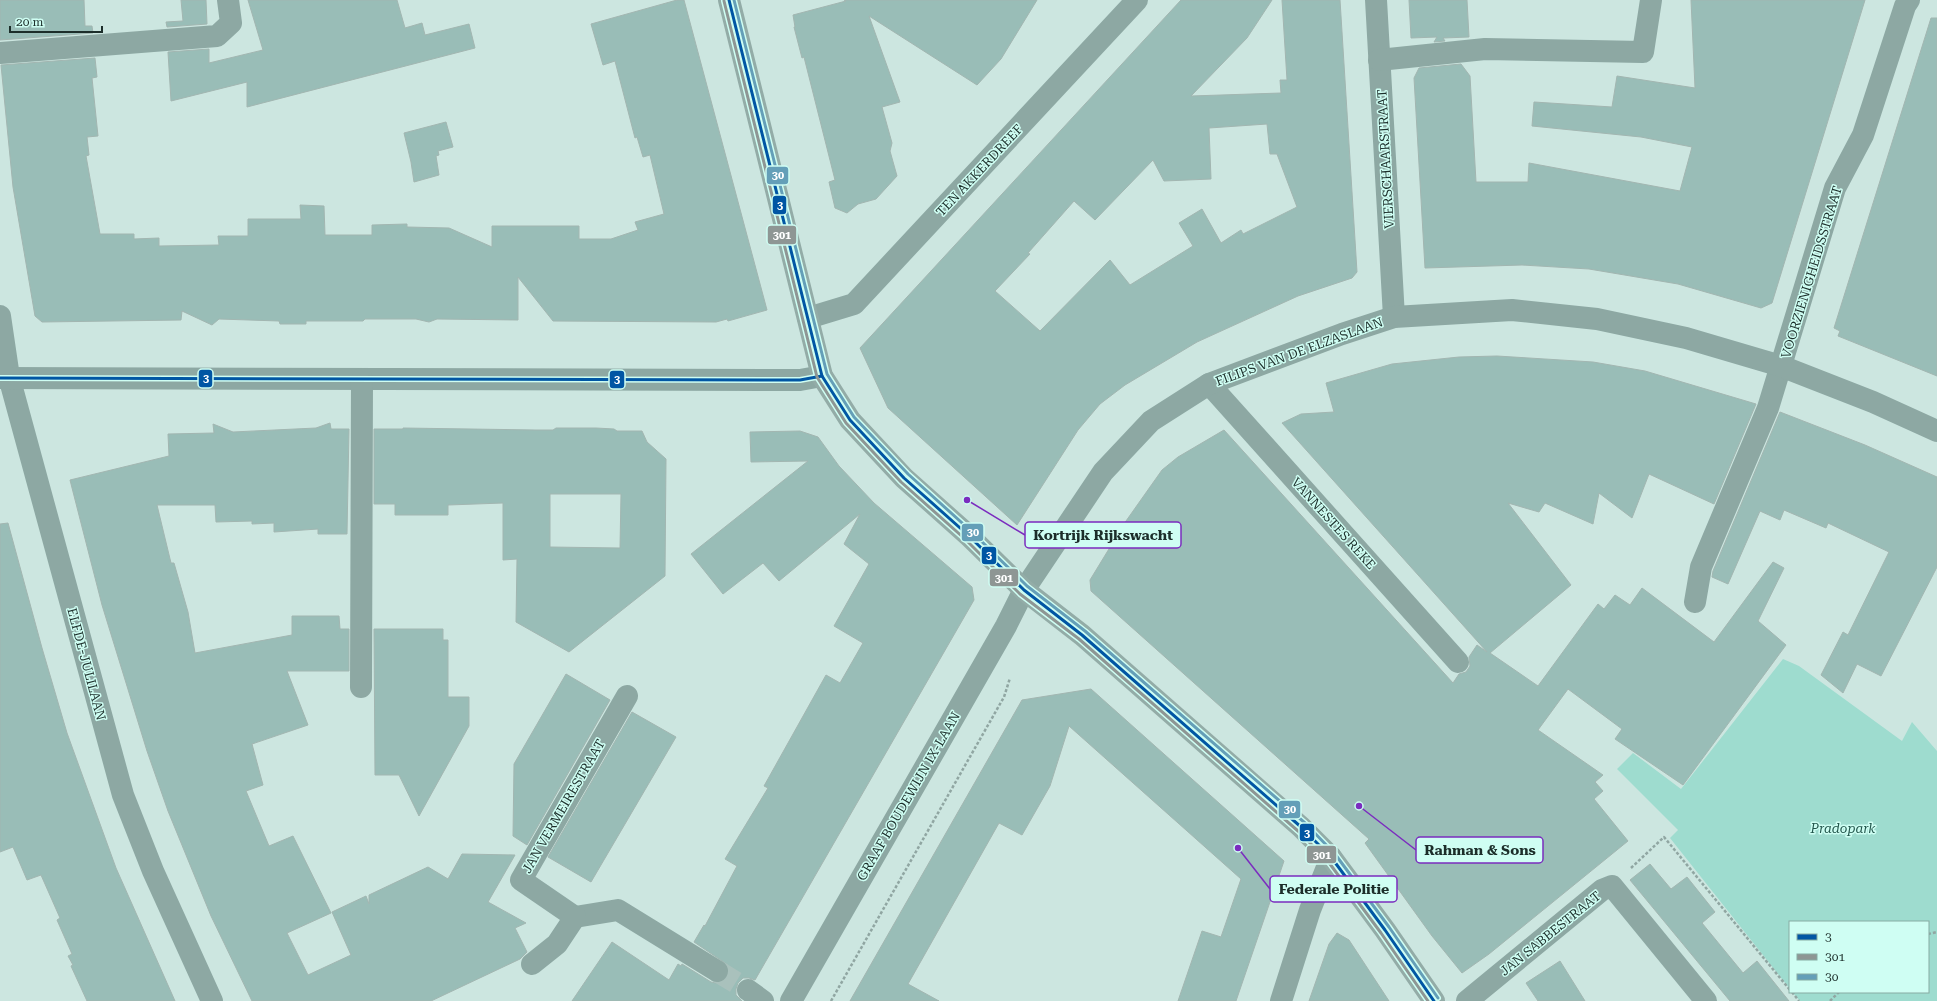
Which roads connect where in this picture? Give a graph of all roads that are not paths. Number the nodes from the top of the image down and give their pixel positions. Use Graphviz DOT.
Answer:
graph roads {
  1 [pos="228,0"];
  2 [pos="729,0"];
  3 [pos="1137,0"];
  4 [pos="1376,0"];
  5 [pos="1651,0"];
  6 [pos="1909,0"];
  7 [pos="0,53"];
  8 [pos="1379,60"];
  9 [pos="0,316"];
  10 [pos="1394,317"];
  11 [pos="808,318"];
  12 [pos="1782,366"];
  13 [pos="822,376"];
  14 [pos="4,378"];
  15 [pos="362,379"];
  16 [pos="1209,384"];
  17 [pos="1937,431"];
  18 [pos="1024,590"];
  19 [pos="1695,602"];
  20 [pos="1458,662"];
  21 [pos="362,687"];
  22 [pos="626,696"];
  23 [pos="1331,857"];
  24 [pos="575,917"];
  25 [pos="532,964"];
  26 [pos="717,971"];
  27 [pos="212,1001"];
  28 [pos="791,1001"];
  29 [pos="1281,1001"];
  30 [pos="1434,1001"];
  31 [pos="1467,1001"];
  32 [pos="1706,1001"];
  1 -- 7 [label="street"];
  2 -- 11 [label="main road"];
  3 -- 11 [label="street, TEN AKKERDREEF"];
  4 -- 8 [label="street, VIERSCHAARSTRAAT"];
  5 -- 8 [label="street"];
  6 -- 12 [label="street, VOORZIENIGHEIDSSTRAAT"];
  8 -- 10 [label="street, VIERSCHAARSTRAAT"];
  9 -- 14 [label="street, ELFDE-JULILAAN"];
  10 -- 12 [label="street, FILIPS VAN DE ELZASLAAN"];
  10 -- 16 [label="street, FILIPS VAN DE ELZASLAAN"];
  11 -- 13 [label="main road"];
  12 -- 17 [label="street, FILIPS VAN DE ELZASLAAN"];
  12 -- 19 [label="street, VOORZIENIGHEIDSSTRAAT"];
  13 -- 15 [label="street"];
  13 -- 18 [label="main road"];
  14 -- 15 [label="street"];
  14 -- 27 [label="street, ELFDE-JULILAAN"];
  15 -- 21 [label="street"];
  16 -- 18 [label="street, FILIPS VAN DE ELZASLAAN"];
  16 -- 20 [label="street, VANNESTES REKE"];
  18 -- 23 [label="main road"];
  18 -- 28 [label="street, GRAAF BOUDEWIJN IX-LAAN"];
  22 -- 24 [label="street, JAN VERMEIRESTRAAT"];
  23 -- 29 [label="street"];
  23 -- 30 [label="main road"];
  24 -- 25 [label="street"];
  24 -- 26 [label="street"];
  31 -- 32 [label="street, JAN SABBESTRAAT"];
}
